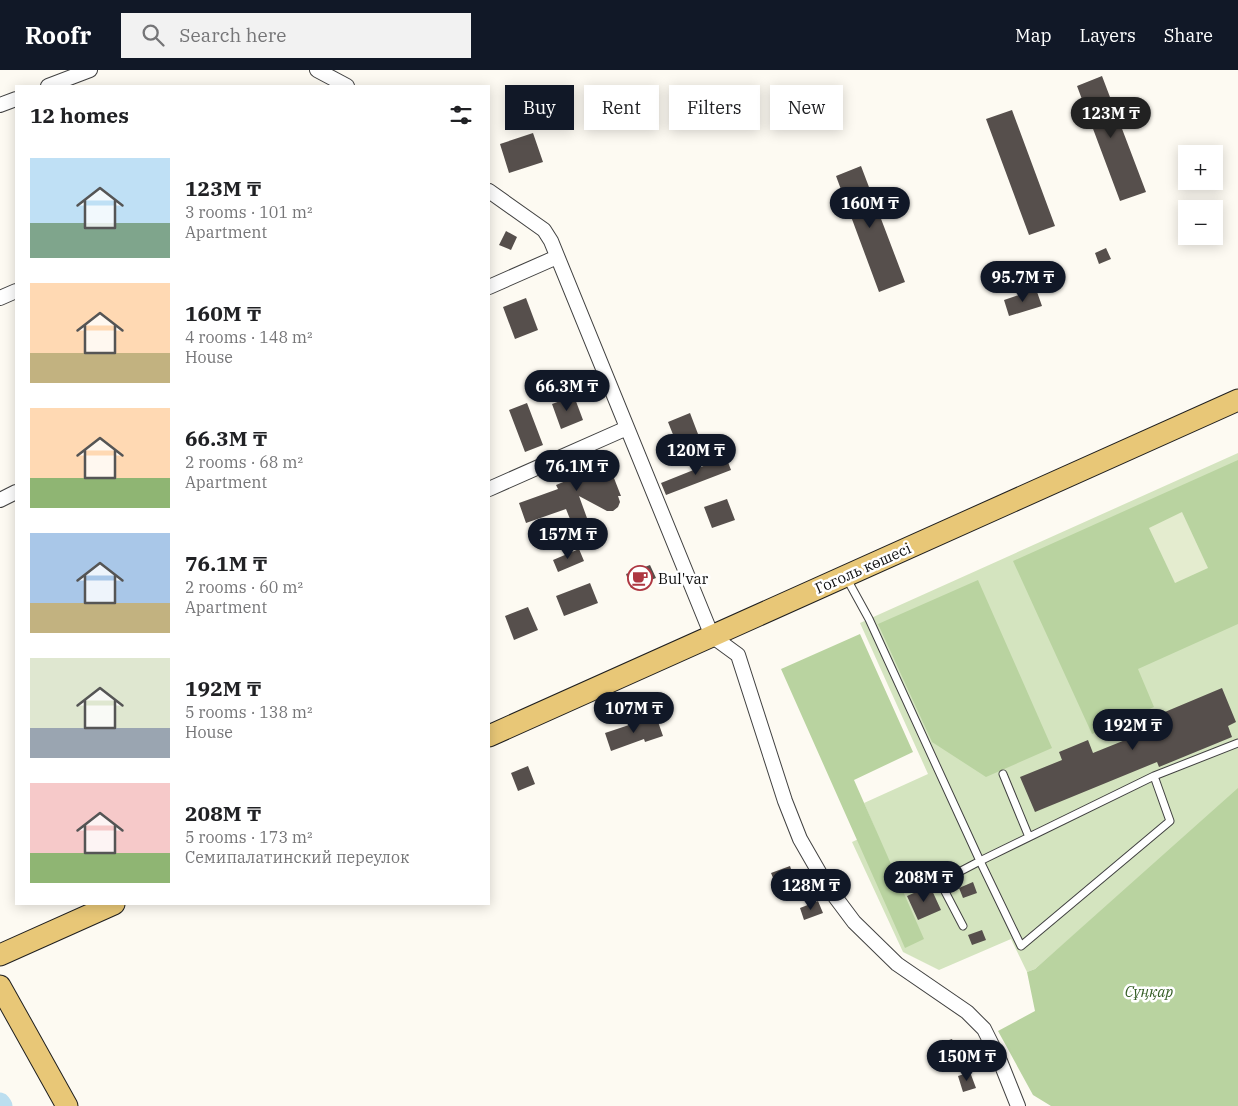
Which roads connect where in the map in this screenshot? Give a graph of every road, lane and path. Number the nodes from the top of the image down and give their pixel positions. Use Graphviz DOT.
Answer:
graph roads {
  1 [pos="90,70"];
  2 [pos="317,70"];
  3 [pos="51,85"];
  4 [pos="345,85"];
  5 [pos="15,99"];
  6 [pos="0,105"];
  7 [pos="490,192"];
  8 [pos="557,257"];
  9 [pos="490,286"];
  10 [pos="15,291"];
  11 [pos="0,298"];
  12 [pos="1238,400"];
  13 [pos="627,428"];
  14 [pos="490,489"];
  15 [pos="15,492"];
  16 [pos="0,500"];
  17 [pos="845,576"];
  18 [pos="712,636"];
  19 [pos="490,736"];
  20 [pos="1238,743"];
  21 [pos="1003,774"];
  22 [pos="1154,776"];
  23 [pos="1029,837"];
  24 [pos="980,861"];
  25 [pos="112,905"];
  26 [pos="963,926"];
  27 [pos="0,955"];
  28 [pos="0,986"];
  29 [pos="67,1106"];
  30 [pos="1018,1106"];
  1 -- 3 [label="street"];
  2 -- 4 [label="street"];
  5 -- 6 [label="street"];
  7 -- 8 [label="street"];
  8 -- 9 [label="street"];
  8 -- 13 [label="street"];
  10 -- 11 [label="street"];
  12 -- 17 [label="main road, Гоголь көшесі"];
  13 -- 14 [label="street"];
  13 -- 18 [label="street"];
  15 -- 16 [label="street"];
  17 -- 18 [label="main road, Гоголь көшесі"];
  17 -- 24 [label="lane"];
  18 -- 19 [label="main road, Гоголь көшесі"];
  18 -- 30 [label="street"];
  20 -- 22 [label="lane"];
  21 -- 23 [label="lane"];
  22 -- 23 [label="lane"];
  22 -- 24 [label="lane"];
  23 -- 24 [label="lane"];
  24 -- 26 [label="lane"];
  25 -- 27 [label="main road"];
  28 -- 29 [label="main road"];
}
